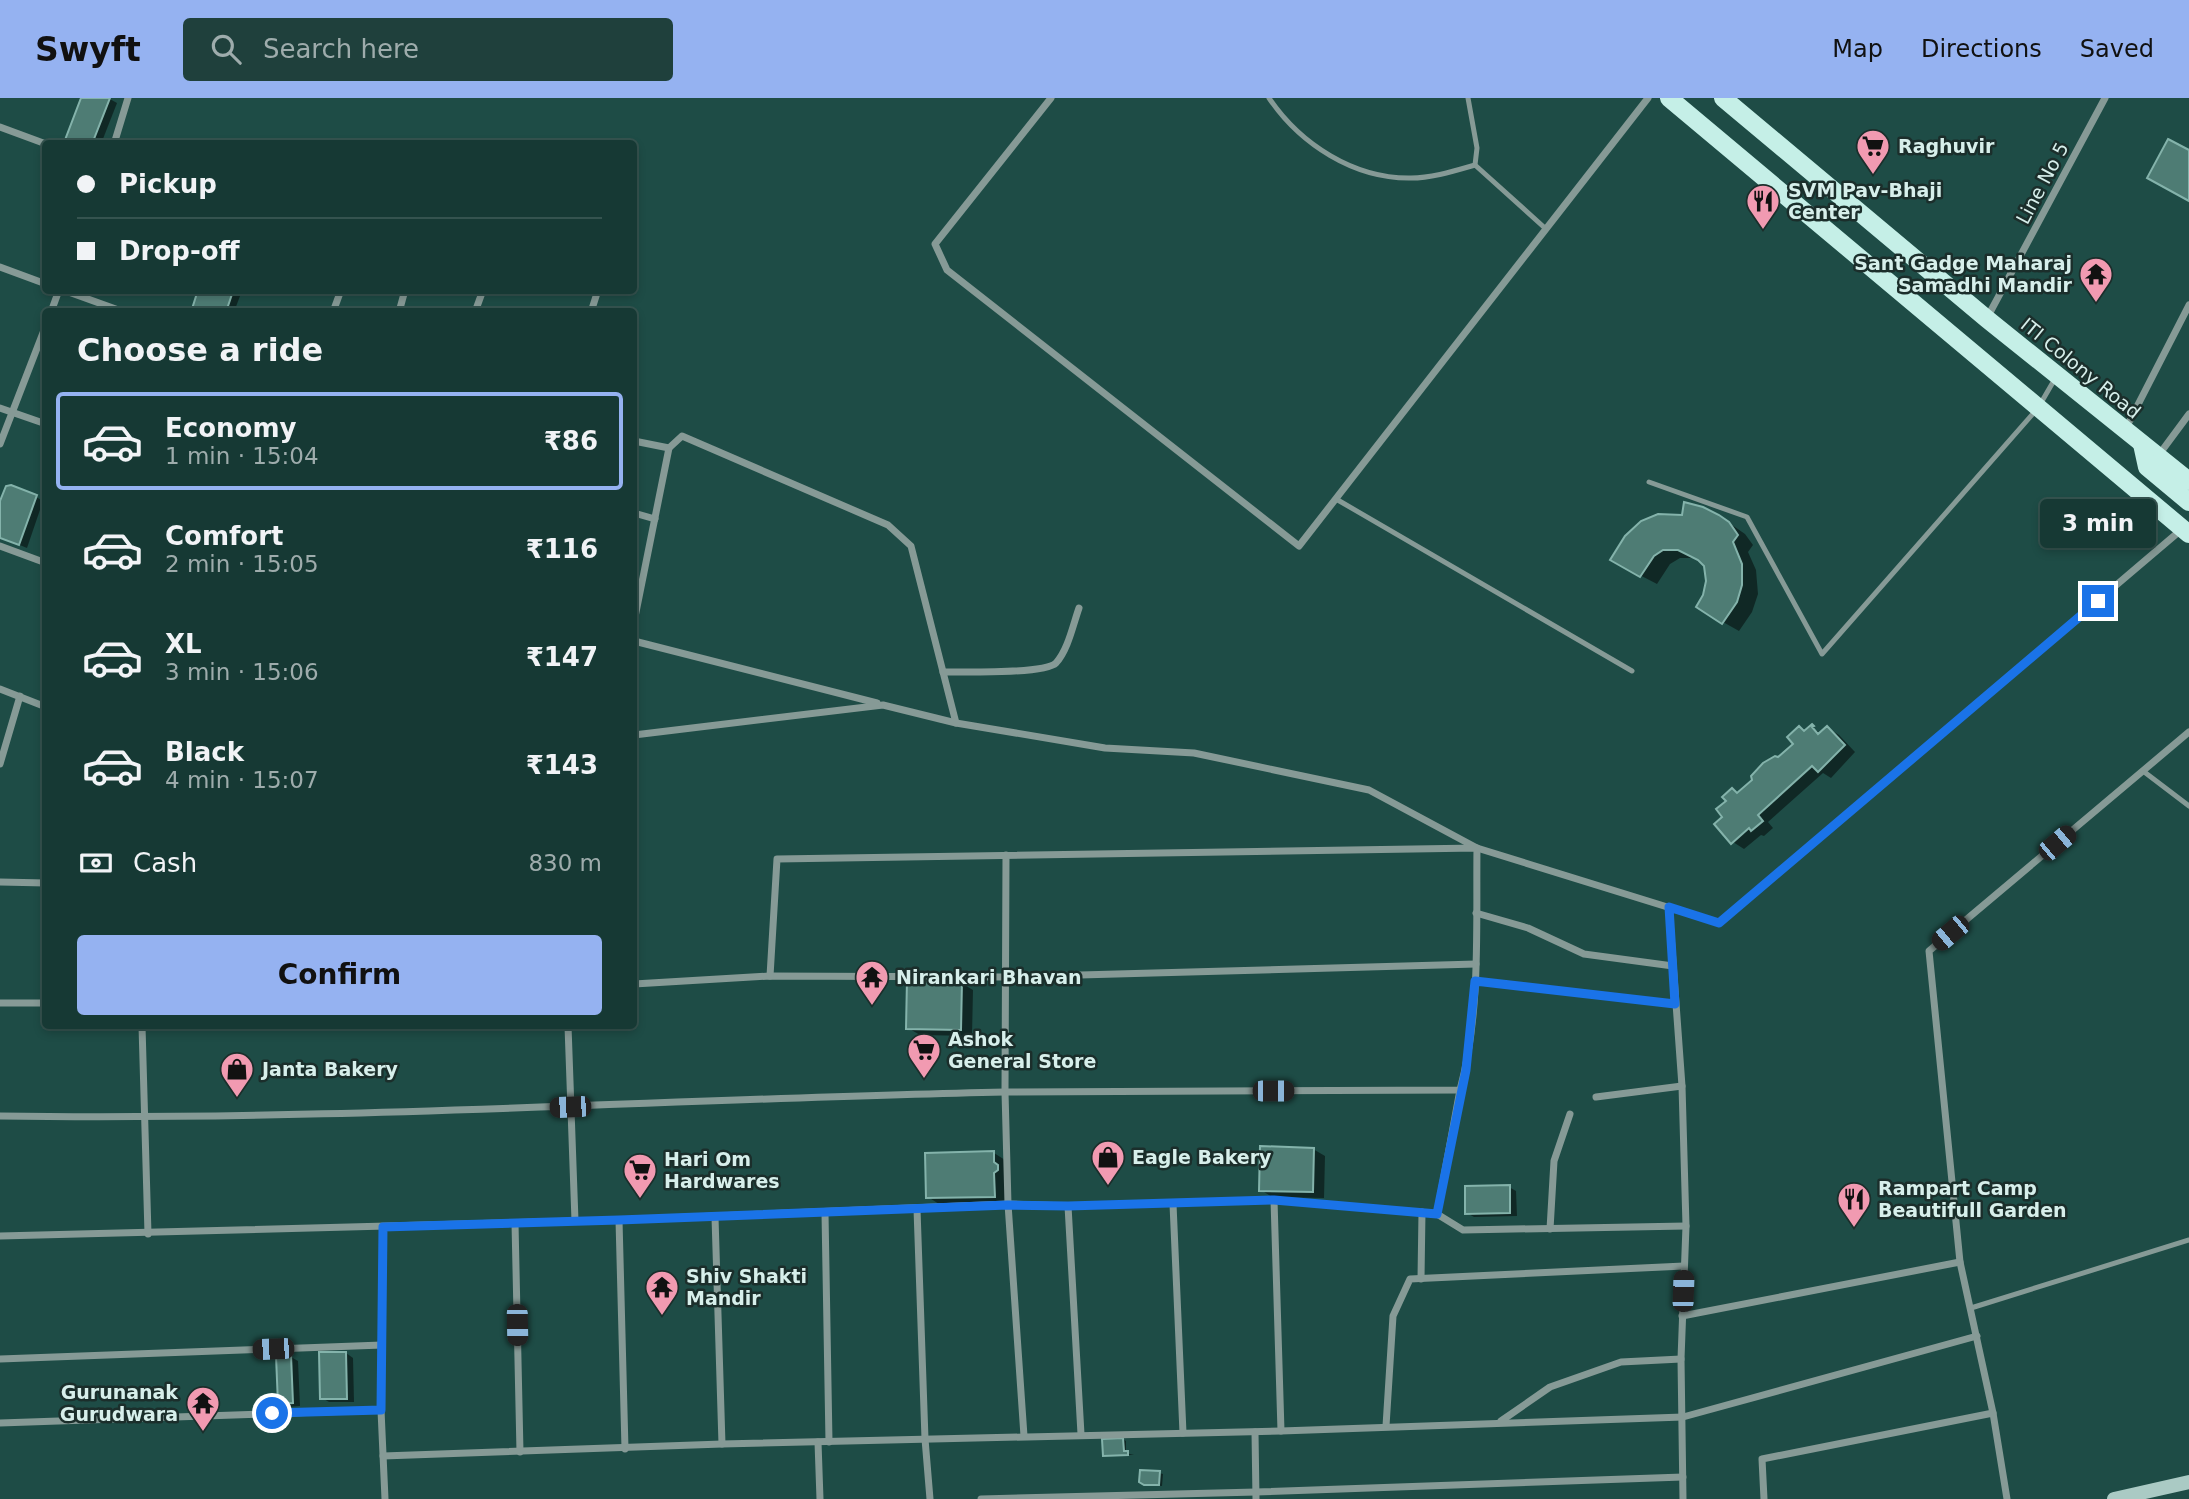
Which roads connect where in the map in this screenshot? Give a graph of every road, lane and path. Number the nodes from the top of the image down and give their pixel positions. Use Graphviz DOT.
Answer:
graph roads {
  1 [pos="128,98"];
  2 [pos="1051,98"];
  3 [pos="1269,98"];
  4 [pos="1468,98"];
  5 [pos="1648,98"];
  6 [pos="1669,98"];
  7 [pos="1723,98"];
  8 [pos="2105,98"];
  9 [pos="0,127"];
  10 [pos="115,140"];
  11 [pos="42,143"];
  12 [pos="1475,165"];
  13 [pos="1546,229"];
  14 [pos="0,267"];
  15 [pos="42,283"];
  16 [pos="72,294"];
  17 [pos="2189,305"];
  18 [pos="113,308"];
  19 [pos="1987,319"];
  20 [pos="42,335"];
  21 [pos="2057,375"];
  22 [pos="0,408"];
  23 [pos="2038,408"];
  24 [pos="11,412"];
  25 [pos="2189,414"];
  26 [pos="42,423"];
  27 [pos="2124,430"];
  28 [pos="637,442"];
  29 [pos="0,444"];
  30 [pos="2142,444"];
  31 [pos="669,449"];
  32 [pos="2158,456"];
  33 [pos="2189,481"];
  34 [pos="1649,482"];
  35 [pos="1336,499"];
  36 [pos="2189,502"];
  37 [pos="637,514"];
  38 [pos="655,519"];
  39 [pos="2186,532"];
  40 [pos="0,546"];
  41 [pos="42,562"];
  42 [pos="637,607"];
  43 [pos="1079,608"];
  44 [pos="637,642"];
  45 [pos="1632,671"];
  46 [pos="943,672"];
  47 [pos="0,689"];
  48 [pos="20,696"];
  49 [pos="42,705"];
  50 [pos="883,705"];
  51 [pos="956,723"];
  52 [pos="2189,732"];
  53 [pos="637,735"];
  54 [pos="0,764"];
  55 [pos="2143,771"];
  56 [pos="2189,806"];
  57 [pos="1477,848"];
  58 [pos="1006,855"];
  59 [pos="0,883"];
  60 [pos="42,883"];
  61 [pos="1669,907"];
  62 [pos="1476,913"];
  63 [pos="1476,964"];
  64 [pos="1673,966"];
  65 [pos="770,976"];
  66 [pos="1006,977"];
  67 [pos="1475,981"];
  68 [pos="637,984"];
  69 [pos="0,1003"];
  70 [pos="42,1003"];
  71 [pos="1675,1004"];
  72 [pos="142,1029"];
  73 [pos="568,1029"];
  74 [pos="1682,1086"];
  75 [pos="1460,1090"];
  76 [pos="1004,1093"];
  77 [pos="1596,1097"];
  78 [pos="570,1107"];
  79 [pos="1570,1114"];
  80 [pos="0,1116"];
  81 [pos="146,1118"];
  82 [pos="1274,1200"];
  83 [pos="1173,1204"];
  84 [pos="1008,1205"];
  85 [pos="1068,1206"];
  86 [pos="918,1209"];
  87 [pos="1422,1212"];
  88 [pos="825,1213"];
  89 [pos="1437,1214"];
  90 [pos="715,1217"];
  91 [pos="619,1220"];
  92 [pos="575,1221"];
  93 [pos="515,1223"];
  94 [pos="1686,1226"];
  95 [pos="383,1227"];
  96 [pos="1550,1229"];
  97 [pos="148,1234"];
  98 [pos="0,1236"];
  99 [pos="2189,1240"];
  100 [pos="1960,1262"];
  101 [pos="1684,1266"];
  102 [pos="1421,1279"];
  103 [pos="1971,1308"];
  104 [pos="1682,1315"];
  105 [pos="1977,1336"];
  106 [pos="382,1345"];
  107 [pos="0,1359"];
  108 [pos="1681,1359"];
  109 [pos="381,1410"];
  110 [pos="1993,1412"];
  111 [pos="1683,1417"];
  112 [pos="0,1423"];
  113 [pos="1499,1423"];
  114 [pos="1387,1426"];
  115 [pos="1281,1431"];
  116 [pos="1255,1432"];
  117 [pos="1183,1433"];
  118 [pos="1081,1434"];
  119 [pos="1024,1436"];
  120 [pos="925,1439"];
  121 [pos="818,1442"];
  122 [pos="829,1442"];
  123 [pos="722,1444"];
  124 [pos="625,1448"];
  125 [pos="520,1452"];
  126 [pos="383,1456"];
  127 [pos="1683,1477"];
  128 [pos="2189,1482"];
  129 [pos="1256,1496"];
  130 [pos="2132,1497"];
  131 [pos="385,1499"];
  132 [pos="820,1499"];
  133 [pos="930,1499"];
  134 [pos="981,1499"];
  135 [pos="1683,1499"];
  136 [pos="1764,1499"];
  137 [pos="2007,1499"];
  138 [pos="2114,1499"];
  1 -- 10 [label="street"];
  2 -- 35 [label="street"];
  3 -- 12 [label="lane"];
  4 -- 12 [label="lane"];
  5 -- 13 [label="street"];
  6 -- 23 [label="main road"];
  7 -- 19 [label="main road, ITI Colony Road"];
  8 -- 19 [label="street, Line No 5"];
  9 -- 11 [label="street"];
  12 -- 13 [label="lane"];
  13 -- 35 [label="street"];
  14 -- 15 [label="street"];
  16 -- 18 [label="street"];
  17 -- 27 [label="street"];
  19 -- 21 [label="main road, ITI Colony Road"];
  20 -- 24 [label="street"];
  21 -- 23 [label="lane"];
  21 -- 27 [label="main road, ITI Colony Road"];
  22 -- 24 [label="street"];
  23 -- 34 [label="lane"];
  23 -- 39 [label="main road"];
  24 -- 26 [label="street"];
  24 -- 29 [label="street"];
  25 -- 32 [label="street"];
  27 -- 30 [label="main road, ITI Colony Road"];
  28 -- 31 [label="street"];
  30 -- 32 [label="main road, ITI Colony Road"];
  30 -- 36 [label="main road"];
  31 -- 38 [label="street"];
  31 -- 46 [label="street"];
  32 -- 33 [label="main road, ITI Colony Road"];
  35 -- 45 [label="lane"];
  37 -- 38 [label="street"];
  38 -- 42 [label="street"];
  39 -- 61 [label="street"];
  40 -- 41 [label="street"];
  43 -- 46 [label="street"];
  44 -- 50 [label="street"];
  46 -- 51 [label="street"];
  47 -- 48 [label="street"];
  48 -- 49 [label="street"];
  48 -- 54 [label="street"];
  50 -- 51 [label="street"];
  50 -- 53 [label="street"];
  51 -- 57 [label="street"];
  52 -- 55 [label="street"];
  55 -- 56 [label="lane"];
  55 -- 100 [label="street"];
  57 -- 58 [label="street"];
  57 -- 61 [label="street"];
  57 -- 62 [label="street"];
  58 -- 65 [label="street"];
  58 -- 66 [label="street"];
  59 -- 60 [label="street"];
  61 -- 64 [label="street"];
  62 -- 63 [label="street"];
  62 -- 64 [label="street"];
  63 -- 66 [label="street"];
  63 -- 67 [label="street"];
  64 -- 71 [label="street"];
  65 -- 66 [label="street"];
  65 -- 68 [label="street"];
  66 -- 76 [label="street"];
  67 -- 71 [label="street"];
  67 -- 75 [label="street"];
  69 -- 70 [label="street"];
  71 -- 74 [label="street"];
  72 -- 81 [label="street"];
  73 -- 78 [label="street"];
  74 -- 77 [label="street"];
  74 -- 94 [label="street"];
  75 -- 76 [label="street"];
  75 -- 89 [label="street"];
  76 -- 78 [label="street"];
  76 -- 84 [label="street"];
  78 -- 81 [label="street"];
  78 -- 92 [label="street"];
  79 -- 96 [label="street"];
  80 -- 81 [label="street"];
  81 -- 97 [label="street"];
  82 -- 83 [label="street"];
  82 -- 87 [label="street"];
  82 -- 115 [label="street"];
  83 -- 85 [label="street"];
  83 -- 117 [label="street"];
  84 -- 85 [label="street"];
  84 -- 86 [label="street"];
  84 -- 119 [label="street"];
  85 -- 118 [label="street"];
  86 -- 88 [label="street"];
  86 -- 120 [label="street"];
  87 -- 89 [label="street"];
  87 -- 102 [label="street"];
  88 -- 90 [label="street"];
  88 -- 122 [label="street"];
  89 -- 96 [label="street"];
  90 -- 91 [label="street"];
  90 -- 123 [label="street"];
  91 -- 92 [label="street"];
  91 -- 124 [label="street"];
  92 -- 93 [label="street"];
  93 -- 95 [label="street"];
  93 -- 125 [label="street"];
  94 -- 96 [label="street"];
  94 -- 101 [label="street"];
  95 -- 97 [label="street"];
  95 -- 106 [label="street"];
  97 -- 98 [label="street"];
  99 -- 103 [label="lane"];
  100 -- 103 [label="street"];
  100 -- 104 [label="street"];
  101 -- 102 [label="street"];
  101 -- 104 [label="street"];
  102 -- 114 [label="street"];
  103 -- 105 [label="street"];
  104 -- 108 [label="street"];
  105 -- 110 [label="street"];
  105 -- 111 [label="street"];
  106 -- 107 [label="street"];
  106 -- 109 [label="street"];
  108 -- 111 [label="street"];
  108 -- 113 [label="street"];
  109 -- 112 [label="street"];
  109 -- 126 [label="street"];
  110 -- 136 [label="street"];
  110 -- 137 [label="street"];
  111 -- 113 [label="street"];
  111 -- 127 [label="street"];
  113 -- 114 [label="street"];
  114 -- 115 [label="street"];
  115 -- 116 [label="street"];
  116 -- 117 [label="street"];
  116 -- 129 [label="street"];
  117 -- 118 [label="street"];
  118 -- 119 [label="street"];
  119 -- 120 [label="street"];
  120 -- 122 [label="street"];
  120 -- 133 [label="street"];
  121 -- 122 [label="street"];
  121 -- 123 [label="street"];
  121 -- 132 [label="street"];
  123 -- 124 [label="street"];
  124 -- 125 [label="street"];
  125 -- 126 [label="street"];
  126 -- 131 [label="street"];
  127 -- 129 [label="street"];
  127 -- 135 [label="street"];
  128 -- 130 [label="street"];
  129 -- 134 [label="street"];
  130 -- 138 [label="street"];
}
